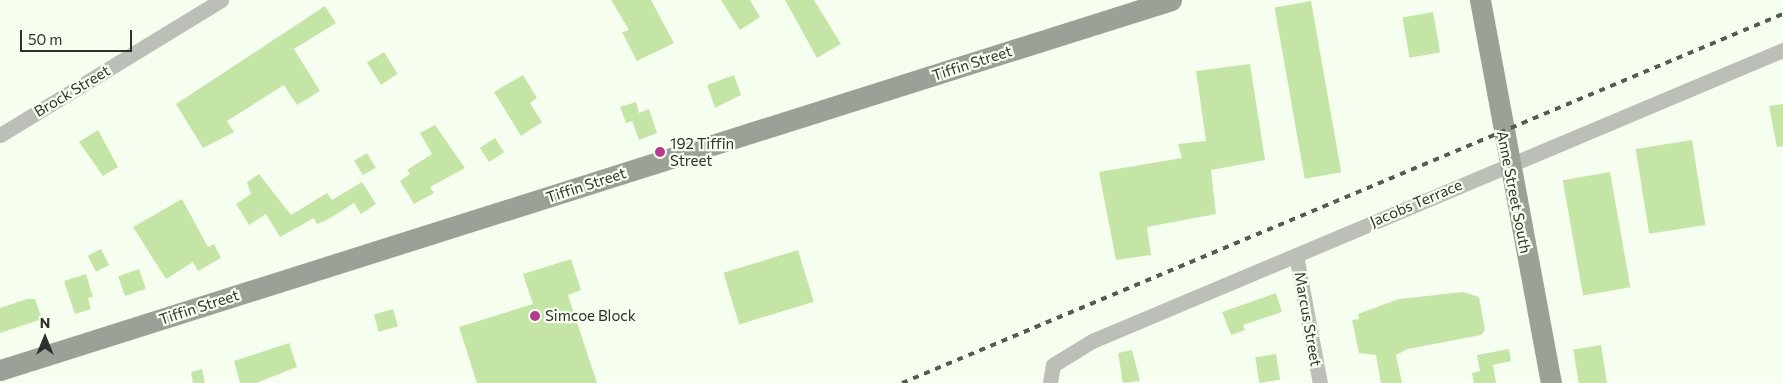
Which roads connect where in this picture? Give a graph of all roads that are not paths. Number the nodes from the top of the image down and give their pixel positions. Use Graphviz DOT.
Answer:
graph roads {
  1 [pos="221,0"];
  2 [pos="1171,0"];
  3 [pos="1480,0"];
  4 [pos="1783,50"];
  5 [pos="0,135"];
  6 [pos="1508,164"];
  7 [pos="1296,255"];
  8 [pos="0,370"];
  9 [pos="1050,383"];
  10 [pos="1320,383"];
  11 [pos="1552,383"];
  1 -- 5 [label="street, Brock Street"];
  2 -- 8 [label="street, Tiffin Street"];
  3 -- 6 [label="street, Anne Street South"];
  4 -- 6 [label="street, Jacobs Terrace"];
  6 -- 7 [label="street, Jacobs Terrace"];
  6 -- 11 [label="street, Anne Street South"];
  7 -- 9 [label="street, Jacobs Terrace"];
  7 -- 10 [label="street, Marcus Street"];
}
